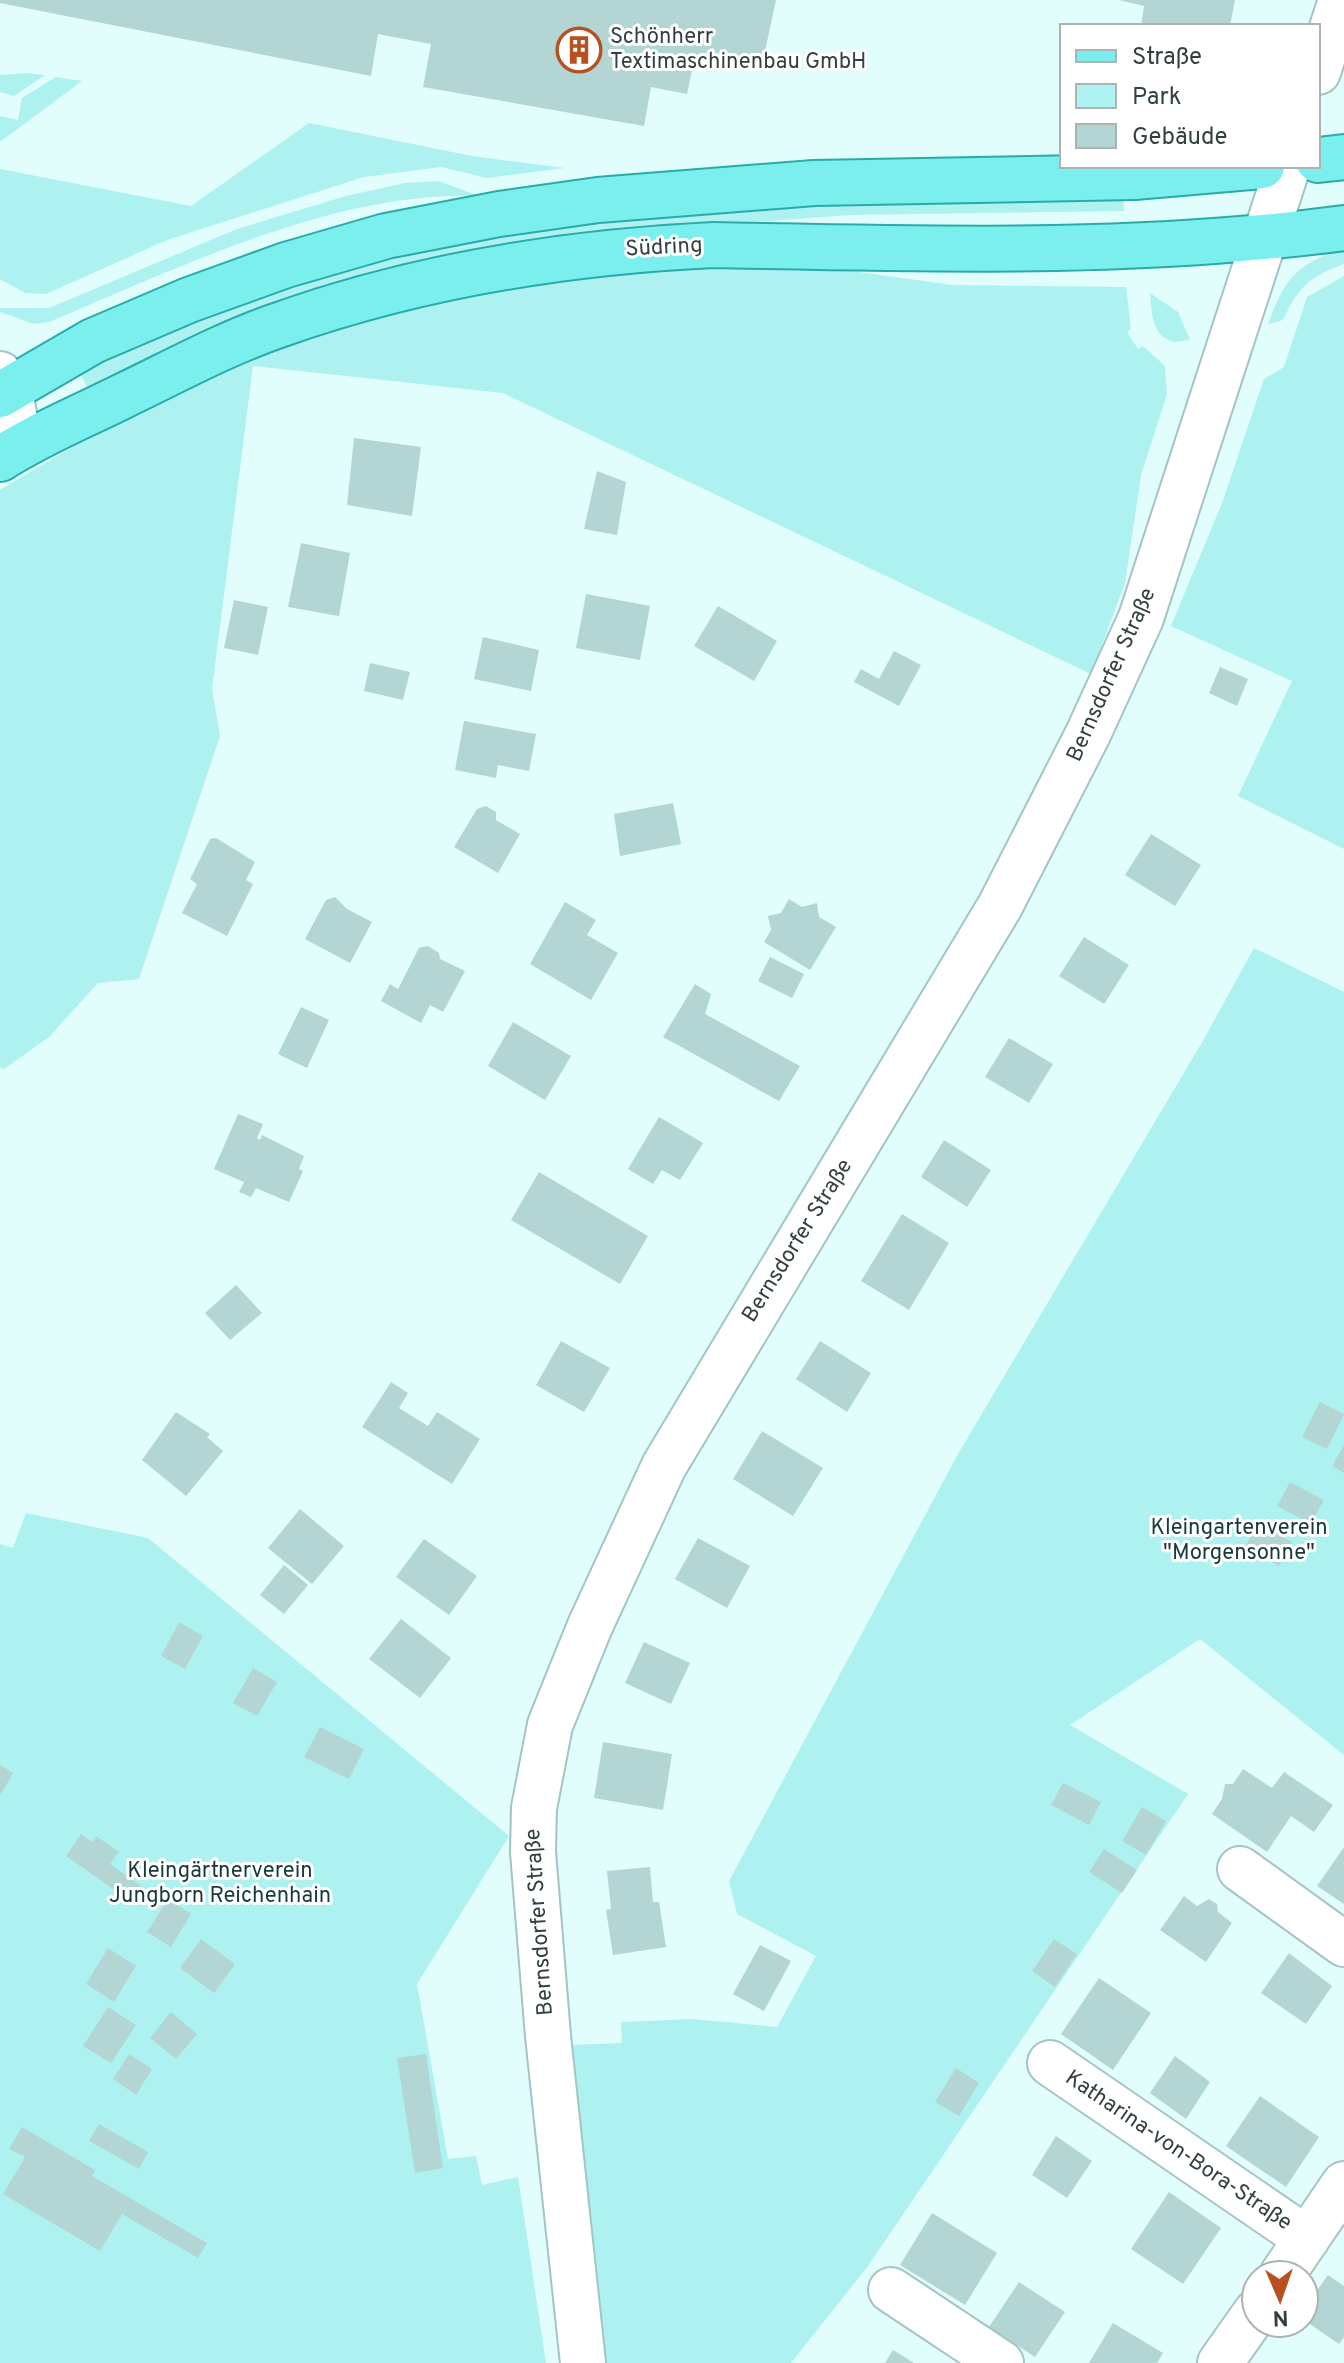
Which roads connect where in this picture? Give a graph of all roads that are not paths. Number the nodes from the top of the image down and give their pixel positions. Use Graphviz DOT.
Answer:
graph roads {
  1 [pos="1341,0"];
  2 [pos="1320,66"];
  3 [pos="1344,157"];
  4 [pos="1320,160"];
  5 [pos="1239,168"];
  6 [pos="1287,168"];
  7 [pos="1344,228"];
  8 [pos="1267,238"];
  9 [pos="3,386"];
  10 [pos="10,453"];
  11 [pos="1240,1869"];
  12 [pos="1344,1944"];
  13 [pos="1050,2063"];
  14 [pos="1344,2184"];
  15 [pos="1307,2239"];
  16 [pos="1293,2259"];
  17 [pos="891,2290"];
  18 [pos="1240,2335"];
  19 [pos="583,2363"];
  20 [pos="1001,2363"];
  21 [pos="1220,2363"];
  1 -- 2 [label="street"];
  3 -- 4 [label="main road"];
  5 -- 9 [label="main road, Südring"];
  6 -- 8 [label="street, Bernsdorfer Straße"];
  7 -- 8 [label="main road, Südring"];
  8 -- 10 [label="main road, Südring"];
  8 -- 19 [label="street, Bernsdorfer Straße"];
  9 -- 10 [label="street, Südring"];
  11 -- 12 [label="street"];
  13 -- 15 [label="street, Katharina-von-Bora-Straße"];
  14 -- 15 [label="street, Katharina-von-Bora-Straße"];
  15 -- 16 [label="street, Katharina-von-Bora-Straße"];
  17 -- 20 [label="street"];
  18 -- 21 [label="street"];
}
